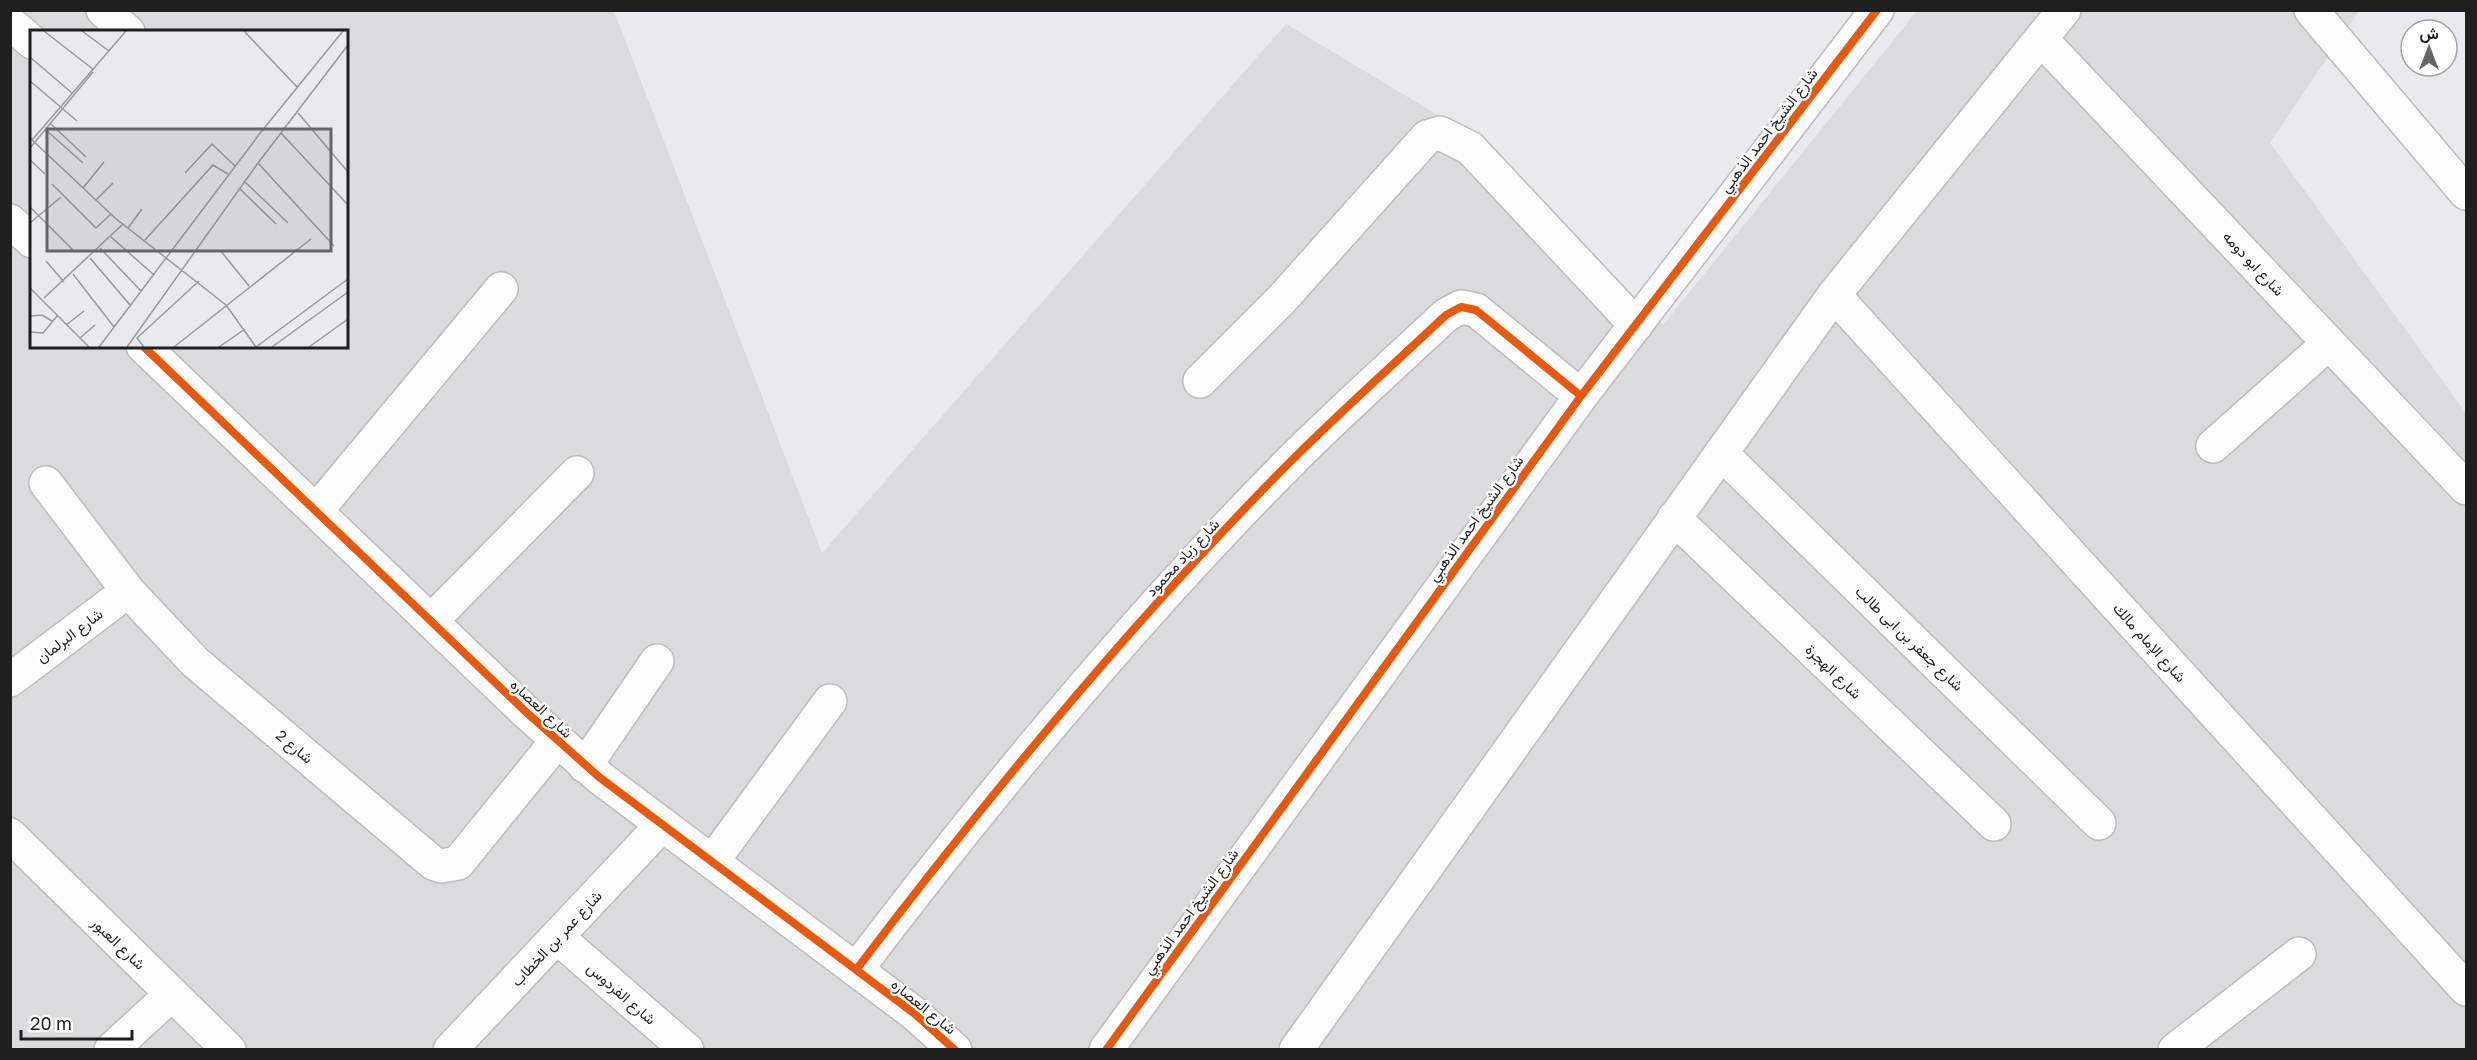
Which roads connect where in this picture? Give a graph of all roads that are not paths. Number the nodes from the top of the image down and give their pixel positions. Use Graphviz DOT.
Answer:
graph roads {
  1 [pos="103,10"];
  2 [pos="1877,10"];
  3 [pos="2064,10"];
  4 [pos="2311,10"];
  5 [pos="10,23"];
  6 [pos="126,30"];
  7 [pos="2041,39"];
  8 [pos="30,40"];
  9 [pos="2466,193"];
  10 [pos="10,221"];
  11 [pos="30,239"];
  12 [pos="501,289"];
  13 [pos="1834,295"];
  14 [pos="1636,325"];
  15 [pos="2329,343"];
  16 [pos="145,348"];
  17 [pos="1200,381"];
  18 [pos="1581,396"];
  19 [pos="2212,446"];
  20 [pos="1721,453"];
  21 [pos="577,473"];
  22 [pos="46,483"];
  23 [pos="2466,488"];
  24 [pos="316,511"];
  25 [pos="1674,518"];
  26 [pos="128,591"];
  27 [pos="431,621"];
  28 [pos="657,661"];
  29 [pos="10,680"];
  30 [pos="830,701"];
  31 [pos="557,741"];
  32 [pos="585,766"];
  33 [pos="2099,823"];
  34 [pos="1994,824"];
  35 [pos="661,826"];
  36 [pos="10,835"];
  37 [pos="712,862"];
  38 [pos="557,937"];
  39 [pos="2299,954"];
  40 [pos="856,970"];
  41 [pos="2466,988"];
  42 [pos="172,994"];
  43 [pos="465,1045"];
  44 [pos="111,1050"];
  45 [pos="229,1050"];
  46 [pos="687,1050"];
  47 [pos="955,1050"];
  48 [pos="1106,1050"];
  49 [pos="1296,1050"];
  50 [pos="2175,1050"];
  1 -- 6 [label="street"];
  2 -- 14 [label="street, شارع الشيخ احمد الذهبي"];
  3 -- 7 [label="street"];
  4 -- 9 [label="street"];
  5 -- 8 [label="street"];
  7 -- 13 [label="street"];
  7 -- 15 [label="street, شارع ابو دومه"];
  10 -- 11 [label="street"];
  12 -- 24 [label="street"];
  13 -- 20 [label="street"];
  13 -- 41 [label="street, شارع الإمام مالك"];
  14 -- 17 [label="street"];
  14 -- 18 [label="street, شارع الشيخ احمد الذهبي"];
  15 -- 19 [label="street"];
  15 -- 23 [label="street, شارع ابو دومه"];
  16 -- 24 [label="street, شارع العصاره"];
  18 -- 40 [label="street, شارع زياد محمود"];
  18 -- 48 [label="street, شارع الشيخ احمد الذهبي"];
  20 -- 25 [label="street"];
  20 -- 33 [label="street, شارع جعفر بن ابى طالب"];
  21 -- 27 [label="street"];
  22 -- 26 [label="street, شارع 2"];
  24 -- 27 [label="street, شارع العصاره"];
  25 -- 34 [label="street, شارع الهجرة"];
  25 -- 49 [label="street"];
  26 -- 29 [label="street, شارع البرلمان"];
  26 -- 31 [label="street, شارع 2"];
  27 -- 31 [label="street, شارع العصاره"];
  28 -- 32 [label="street"];
  30 -- 37 [label="street"];
  31 -- 32 [label="street, شارع العصاره"];
  32 -- 35 [label="street, شارع العصاره"];
  35 -- 37 [label="street, شارع العصاره"];
  35 -- 38 [label="street, شارع عمر بن الخطاب"];
  36 -- 42 [label="street, شارع العبور"];
  37 -- 40 [label="street, شارع العصاره"];
  38 -- 43 [label="street, شارع عمر بن الخطاب"];
  38 -- 46 [label="street, شارع الفردوس"];
  39 -- 50 [label="street"];
  40 -- 47 [label="street, شارع العصاره"];
  42 -- 44 [label="street"];
  42 -- 45 [label="street, شارع العبور"];
}
